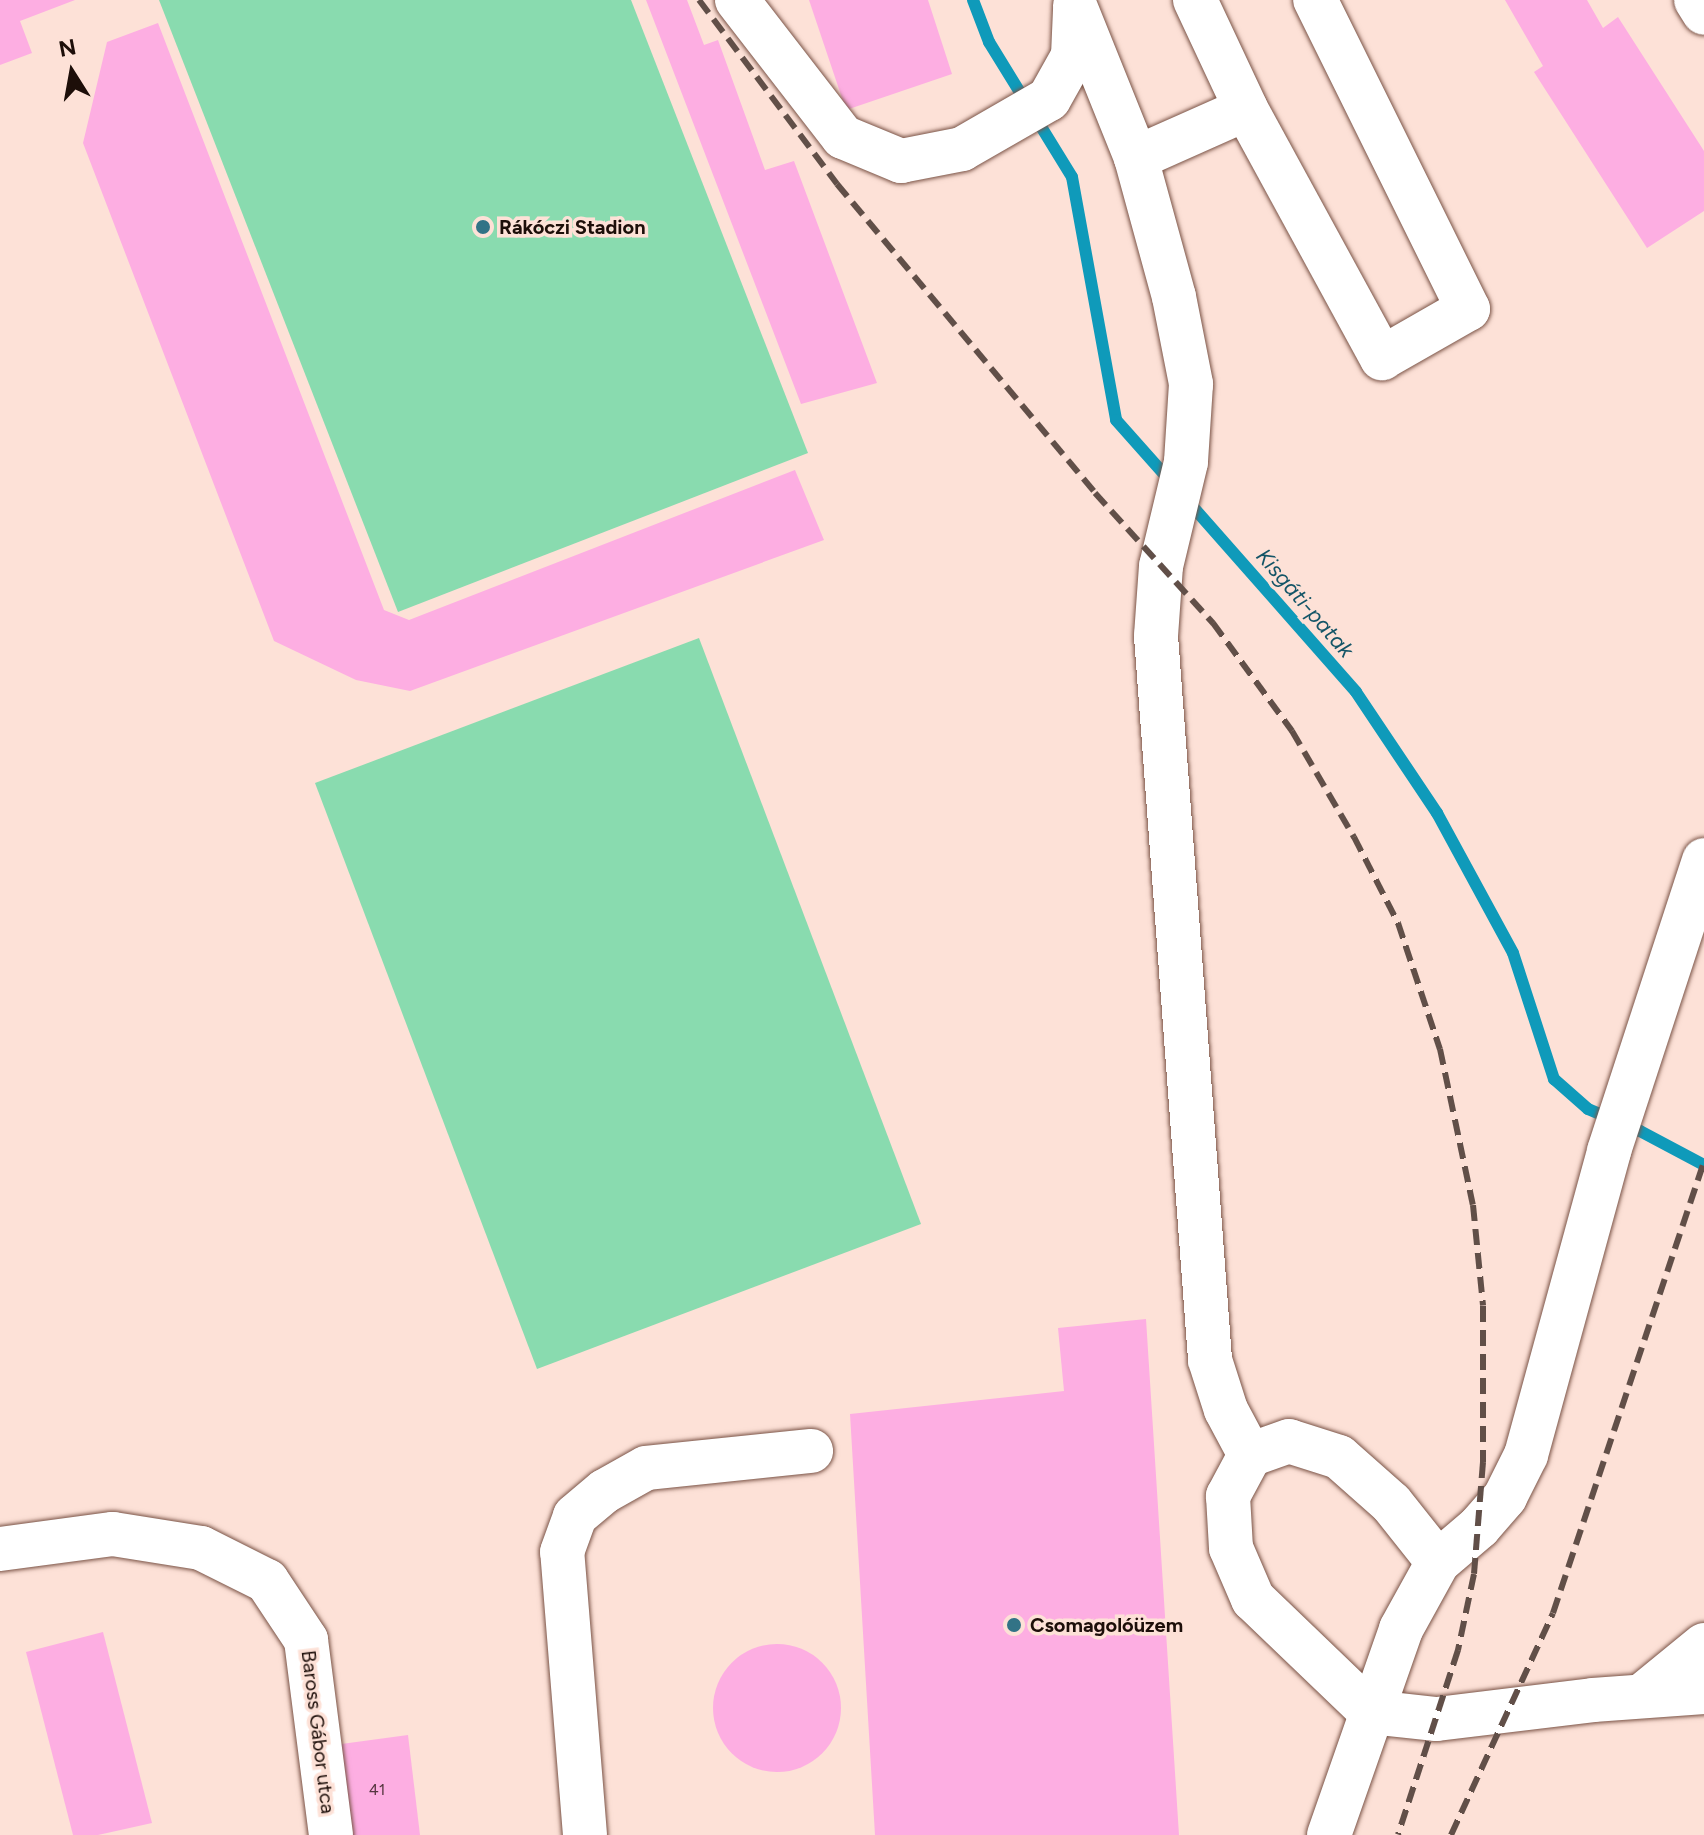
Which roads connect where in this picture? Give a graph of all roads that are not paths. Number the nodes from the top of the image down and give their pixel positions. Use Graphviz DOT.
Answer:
graph roads {
  1 [pos="737,0"];
  2 [pos="1195,0"];
  3 [pos="1315,0"];
  4 [pos="1696,0"];
  5 [pos="1074,3"];
  6 [pos="1704,13"];
  7 [pos="1246,109"];
  8 [pos="1136,158"];
  9 [pos="1704,860"];
  10 [pos="811,1451"];
  11 [pos="1250,1455"];
  12 [pos="0,1549"];
  13 [pos="1438,1562"];
  14 [pos="1704,1645"];
  15 [pos="1704,1692"];
  16 [pos="1643,1695"];
  17 [pos="1371,1712"];
  18 [pos="331,1835"];
  19 [pos="585,1835"];
  20 [pos="1329,1835"];
  1 -- 5 [label="street"];
  2 -- 7 [label="street"];
  3 -- 7 [label="street"];
  4 -- 6 [label="street"];
  5 -- 8 [label="street"];
  7 -- 8 [label="street"];
  8 -- 11 [label="street"];
  9 -- 13 [label="street"];
  10 -- 19 [label="street"];
  11 -- 13 [label="street"];
  11 -- 17 [label="street"];
  12 -- 18 [label="street, Baross Gábor utca"];
  13 -- 17 [label="street"];
  14 -- 16 [label="street"];
  15 -- 16 [label="street"];
  16 -- 17 [label="street"];
  17 -- 20 [label="street"];
}
